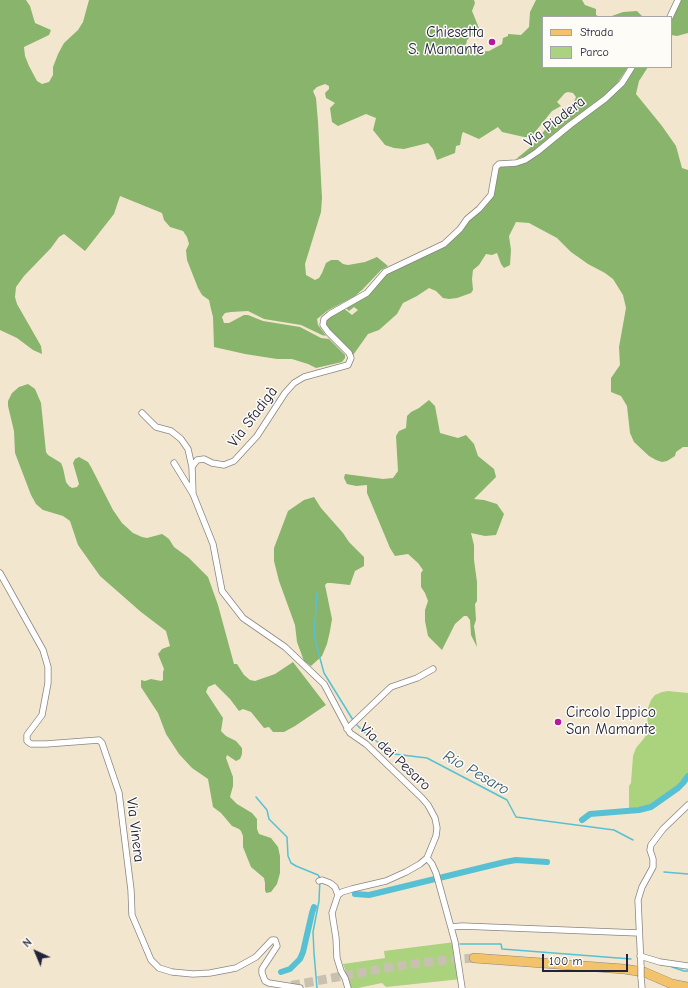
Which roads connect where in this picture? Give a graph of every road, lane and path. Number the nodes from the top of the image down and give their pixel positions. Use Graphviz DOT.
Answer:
graph roads {
  1 [pos="678,0"];
  2 [pos="670,16"];
  3 [pos="631,68"];
  4 [pos="493,184"];
  5 [pos="142,413"];
  6 [pos="174,463"];
  7 [pos="192,467"];
  8 [pos="193,494"];
  9 [pos="0,573"];
  10 [pos="433,668"];
  11 [pos="347,729"];
  12 [pos="688,805"];
  13 [pos="688,811"];
  14 [pos="673,819"];
  15 [pos="426,858"];
  16 [pos="320,881"];
  17 [pos="338,895"];
  18 [pos="451,927"];
  19 [pos="639,933"];
  20 [pos="640,956"];
  21 [pos="474,958"];
  22 [pos="688,966"];
  23 [pos="674,986"];
  24 [pos="687,987"];
  25 [pos="300,988"];
  26 [pos="348,988"];
  27 [pos="462,988"];
  28 [pos="642,988"];
  1 -- 2 [label="street"];
  3 -- 4 [label="street, Via Piadera"];
  4 -- 7 [label="street, Via Sfadigà"];
  5 -- 7 [label="street"];
  6 -- 8 [label="street"];
  7 -- 8 [label="street"];
  8 -- 11 [label="street"];
  9 -- 25 [label="street, Via Vinera"];
  10 -- 11 [label="street, Via dei Pesaro"];
  11 -- 15 [label="street, Via dei Pesaro"];
  12 -- 14 [label="street"];
  13 -- 14 [label="street"];
  14 -- 19 [label="street"];
  15 -- 17 [label="street"];
  15 -- 18 [label="street"];
  16 -- 17 [label="street"];
  17 -- 26 [label="street"];
  18 -- 19 [label="street"];
  18 -- 27 [label="street"];
  19 -- 20 [label="street"];
  20 -- 22 [label="street"];
  20 -- 28 [label="street, bridge"];
  21 -- 23 [label="main road"];
  23 -- 24 [label="main road"];
}
